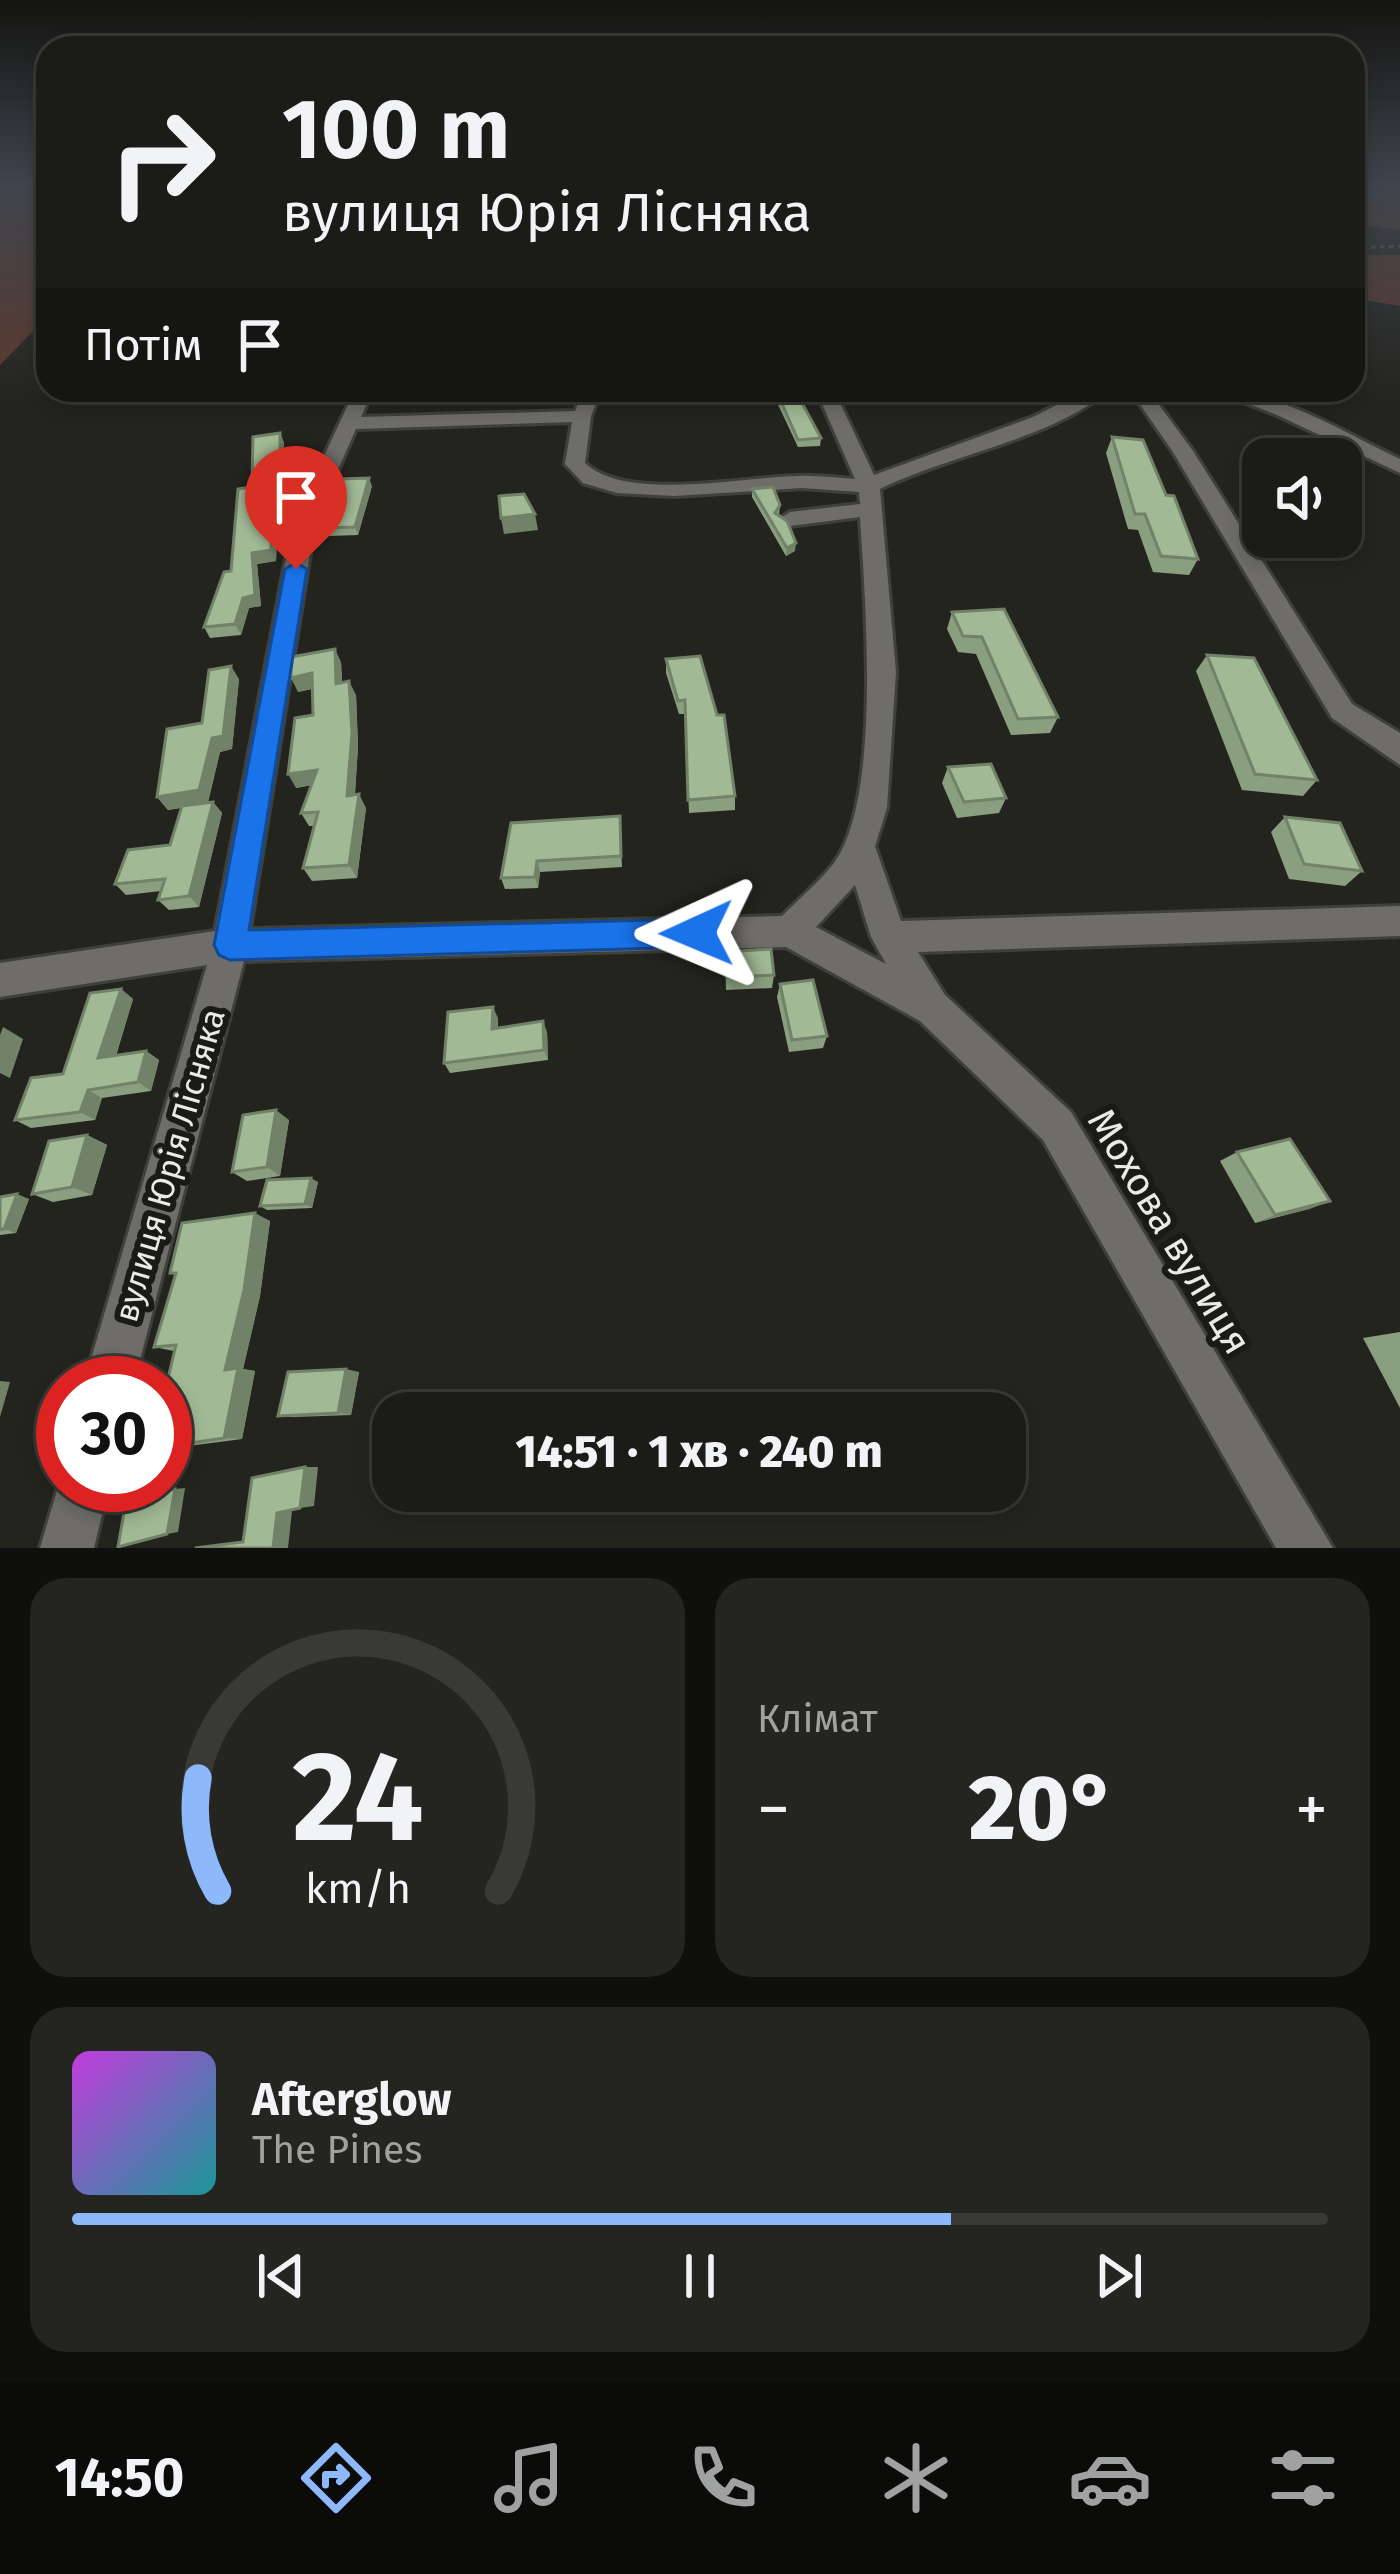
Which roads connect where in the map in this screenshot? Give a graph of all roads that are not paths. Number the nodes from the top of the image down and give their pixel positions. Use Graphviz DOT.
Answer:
graph roads {
  1 [pos="359,402"];
  2 [pos="587,402"];
  3 [pos="830,402"];
  4 [pos="1077,402"];
  5 [pos="1148,402"];
  6 [pos="1257,402"];
  7 [pos="582,416"];
  8 [pos="350,423"];
  9 [pos="923,462"];
  10 [pos="1400,467"];
  11 [pos="864,482"];
  12 [pos="790,519"];
  13 [pos="1400,754"];
  14 [pos="859,846"];
  15 [pos="1400,920"];
  16 [pos="790,931"];
  17 [pos="890,937"];
  18 [pos="230,945"];
  19 [pos="0,980"];
  20 [pos="933,1008"];
  21 [pos="116,1356"];
  22 [pos="77,1512"];
  23 [pos="68,1548"];
  24 [pos="1306,1548"];
  1 -- 8 [label="street, вулиця Юрія Лісняка"];
  2 -- 7 [label="street"];
  3 -- 11 [label="street"];
  4 -- 9 [label="street"];
  5 -- 13 [label="street"];
  6 -- 10 [label="street"];
  7 -- 8 [label="street"];
  7 -- 11 [label="street"];
  8 -- 18 [label="street, вулиця Юрія Лісняка"];
  9 -- 11 [label="street"];
  9 -- 11 [label="street"];
  11 -- 12 [label="street"];
  11 -- 14 [label="street"];
  14 -- 16 [label="street"];
  14 -- 17 [label="street"];
  15 -- 17 [label="street"];
  16 -- 18 [label="street"];
  16 -- 20 [label="street, Мохова вулиця"];
  17 -- 20 [label="street"];
  18 -- 19 [label="street"];
  18 -- 21 [label="street, вулиця Юрія Лісняка"];
  20 -- 24 [label="street, Мохова вулиця"];
  22 -- 23 [label="street"];
}
